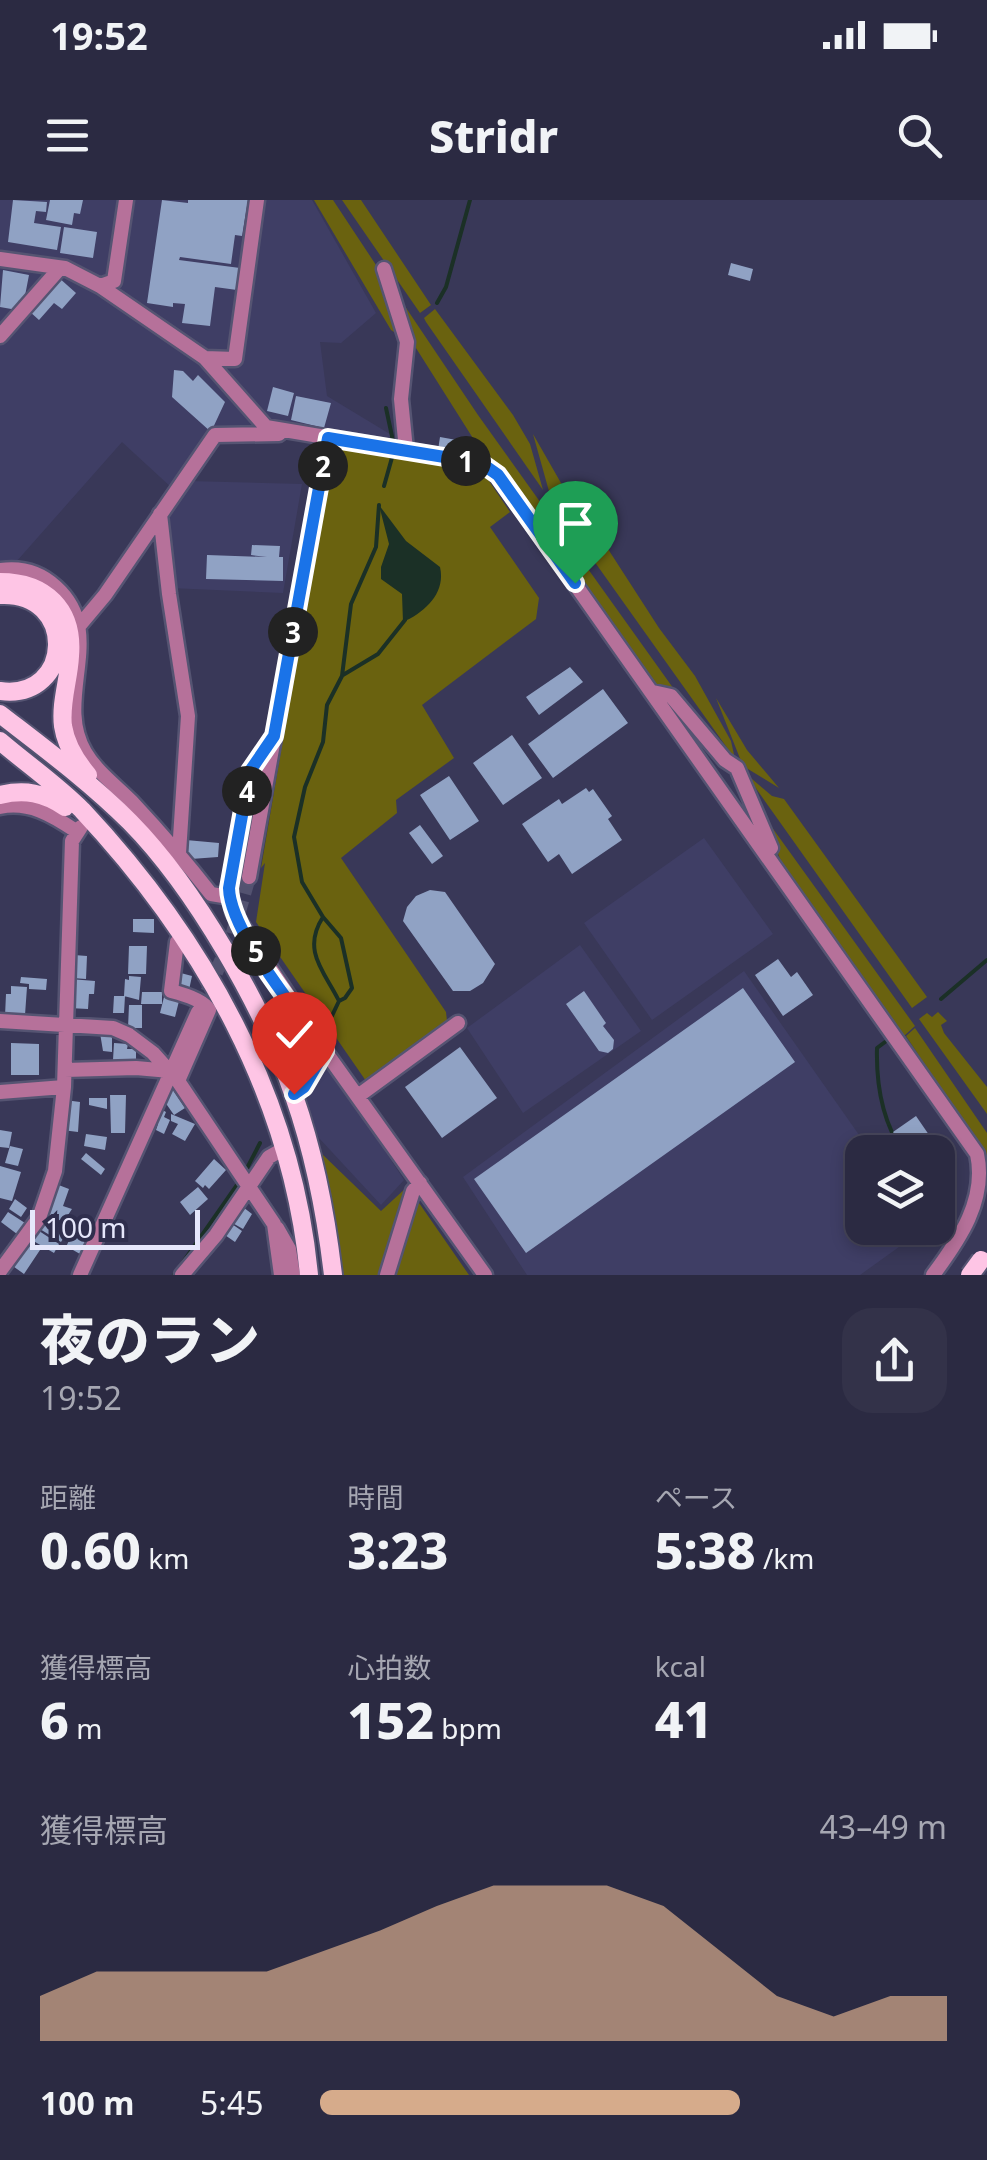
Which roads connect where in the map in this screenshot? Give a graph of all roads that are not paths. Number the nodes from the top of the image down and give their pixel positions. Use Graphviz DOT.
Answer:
graph roads {
  1 [pos="126,200"];
  2 [pos="257,200"];
  3 [pos="0,258"];
  4 [pos="60,268"];
  5 [pos="384,269"];
  6 [pos="100,286"];
  7 [pos="0,336"];
  8 [pos="205,358"];
  9 [pos="306,434"];
  10 [pos="328,438"];
  11 [pos="406,450"];
  12 [pos="160,514"];
  13 [pos="0,570"];
  14 [pos="0,582"];
  15 [pos="0,594"];
  16 [pos="79,626"];
  17 [pos="0,691"];
  18 [pos="653,692"];
  19 [pos="0,714"];
  20 [pos="274,736"];
  21 [pos="0,741"];
  22 [pos="0,795"];
  23 [pos="0,807"];
  24 [pos="129,821"];
  25 [pos="106,837"];
  26 [pos="179,853"];
  27 [pos="250,877"];
  28 [pos="784,878"];
  29 [pos="229,897"];
  30 [pos="177,942"];
  31 [pos="0,1020"];
  32 [pos="458,1023"];
  33 [pos="65,1024"];
  34 [pos="325,1051"];
  35 [pos="65,1070"];
  36 [pos="174,1076"];
  37 [pos="64,1087"];
  38 [pos="0,1092"];
  39 [pos="294,1094"];
  40 [pos="358,1096"];
  41 [pos="284,1148"];
  42 [pos="420,1183"];
  43 [pos="249,1186"];
  44 [pos="274,1224"];
  45 [pos="962,1239"];
  46 [pos="979,1266"];
  47 [pos="0,1272"];
  48 [pos="80,1275"];
  49 [pos="182,1275"];
  50 [pos="281,1275"];
  51 [pos="293,1275"];
  52 [pos="310,1275"];
  53 [pos="334,1275"];
  54 [pos="387,1275"];
  55 [pos="484,1275"];
  56 [pos="933,1275"];
  1 -- 6 [label="street"];
  2 -- 8 [label="street"];
  3 -- 4 [label="street"];
  4 -- 6 [label="street"];
  4 -- 7 [label="street"];
  5 -- 11 [label="street"];
  6 -- 8 [label="street"];
  8 -- 9 [label="street"];
  9 -- 10 [label="street"];
  9 -- 12 [label="street"];
  10 -- 11 [label="street"];
  10 -- 20 [label="street"];
  11 -- 18 [label="street"];
  12 -- 16 [label="street"];
  12 -- 26 [label="street"];
  13 -- 16 [label="street"];
  14 -- 24 [label="main road"];
  15 -- 17 [label="main road"];
  16 -- 26 [label="street"];
  18 -- 28 [label="street"];
  18 -- 28 [label="street"];
  19 -- 24 [label="main road"];
  20 -- 27 [label="street"];
  20 -- 29 [label="street"];
  21 -- 25 [label="main road"];
  22 -- 25 [label="main road"];
  23 -- 33 [label="street"];
  24 -- 39 [label="main road"];
  25 -- 41 [label="main road"];
  26 -- 29 [label="street"];
  28 -- 45 [label="street"];
  29 -- 34 [label="street"];
  30 -- 36 [label="street"];
  31 -- 33 [label="street"];
  32 -- 40 [label="street"];
  33 -- 35 [label="street"];
  33 -- 36 [label="street"];
  34 -- 39 [label="street"];
  34 -- 40 [label="street"];
  35 -- 36 [label="street"];
  35 -- 37 [label="street"];
  36 -- 43 [label="street"];
  36 -- 48 [label="street"];
  37 -- 38 [label="street"];
  37 -- 47 [label="street"];
  39 -- 53 [label="main road"];
  40 -- 42 [label="street"];
  41 -- 43 [label="street"];
  41 -- 52 [label="main road"];
  42 -- 54 [label="street"];
  42 -- 55 [label="street"];
  43 -- 44 [label="street"];
  43 -- 49 [label="street"];
  44 -- 50 [label="street"];
  44 -- 51 [label="street"];
  45 -- 46 [label="street"];
  45 -- 56 [label="street"];
}
